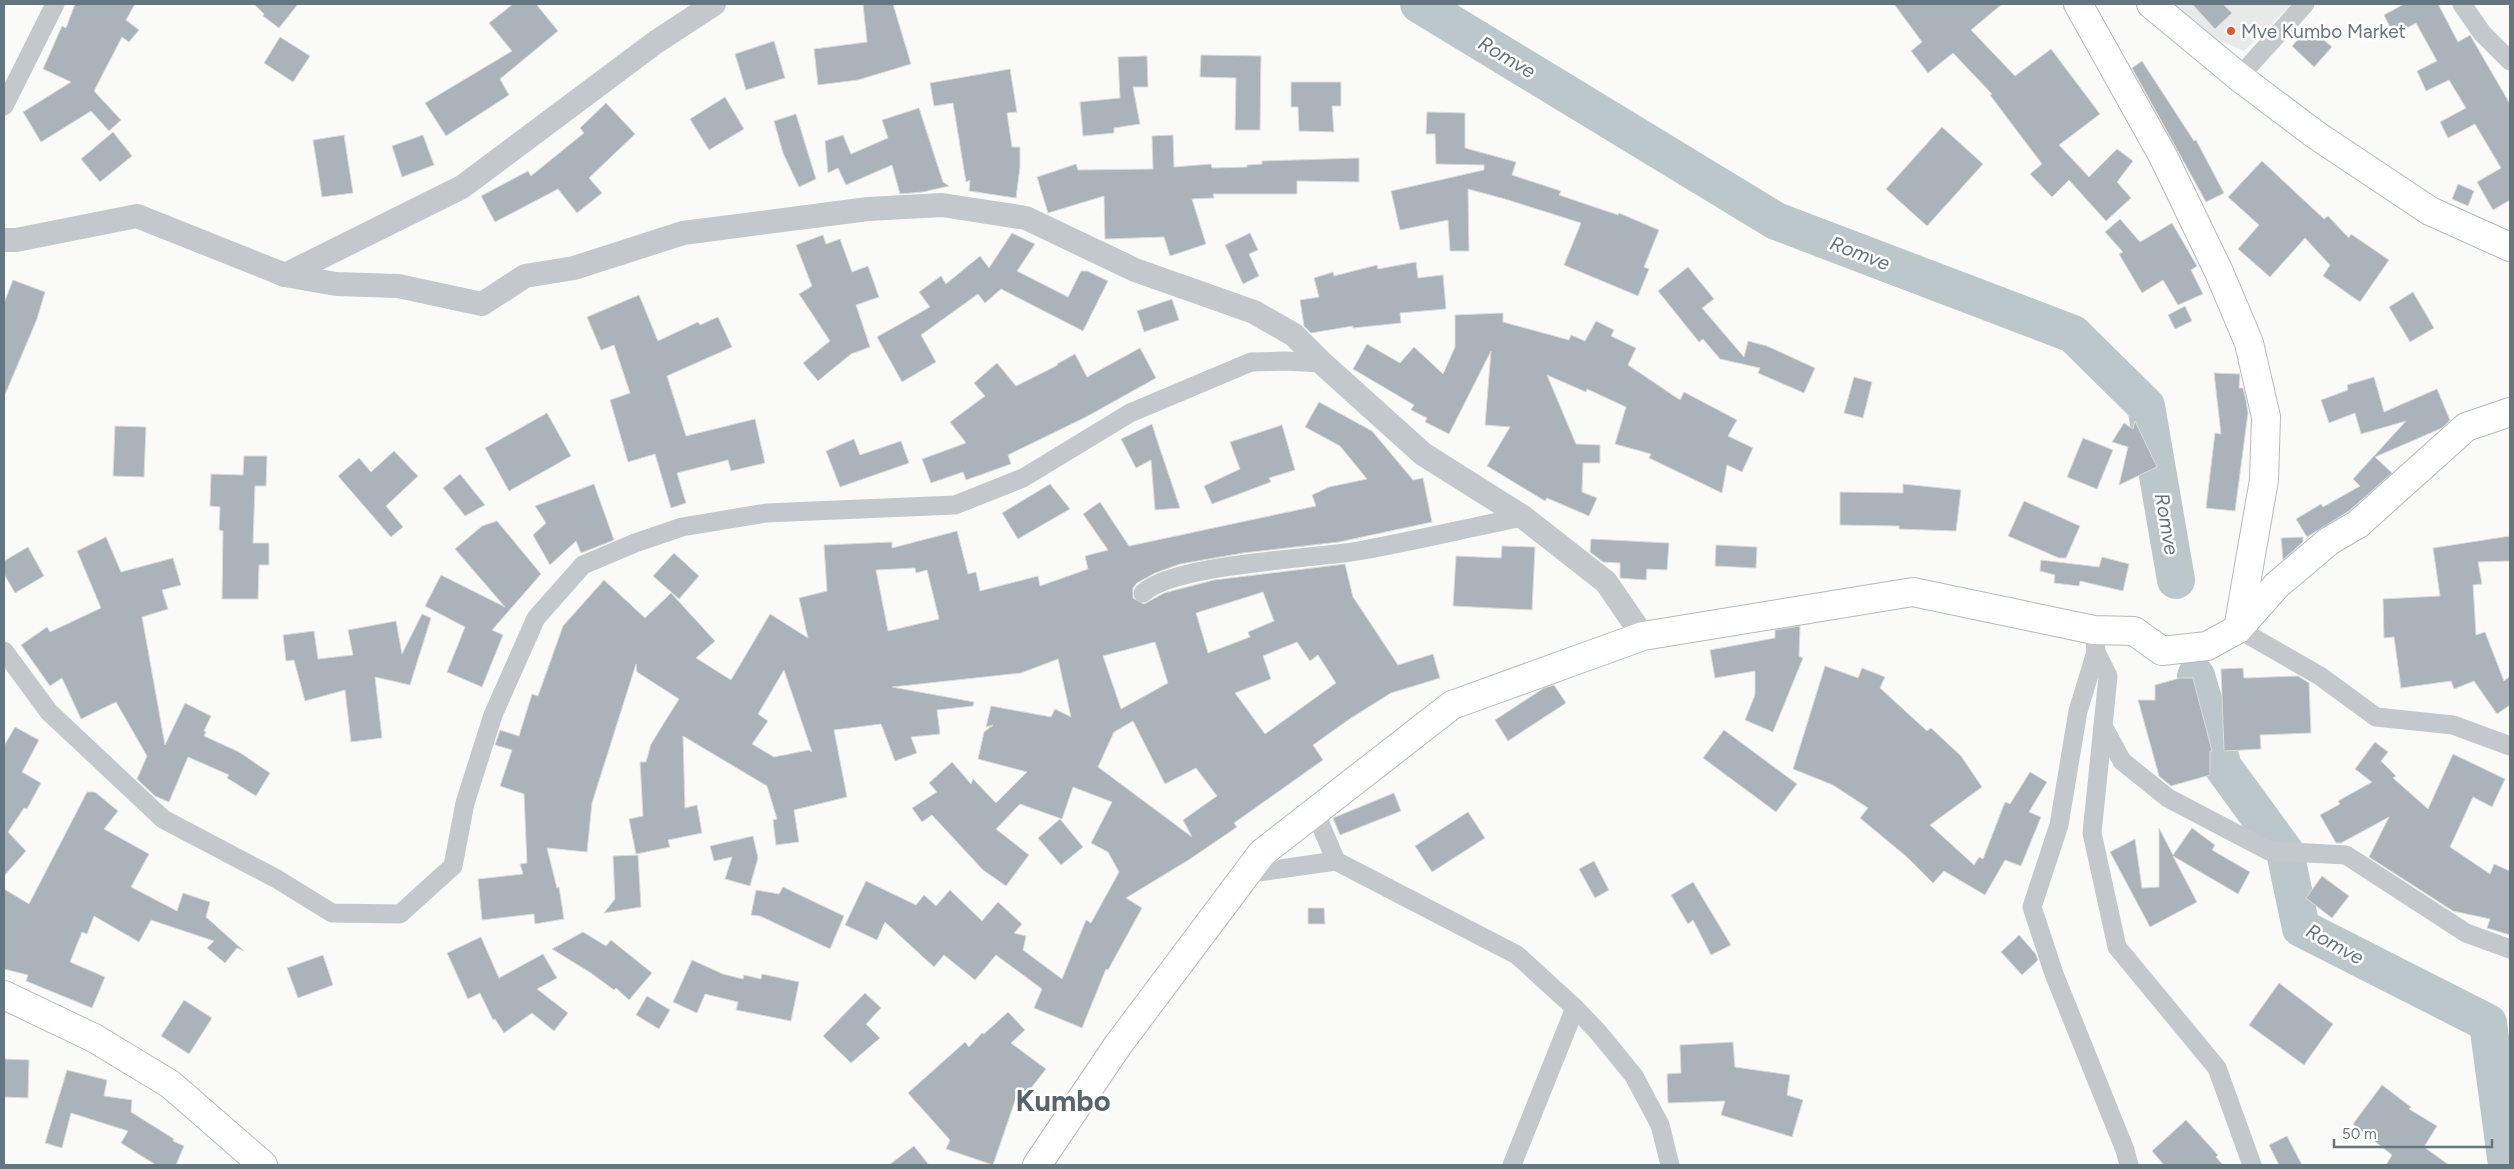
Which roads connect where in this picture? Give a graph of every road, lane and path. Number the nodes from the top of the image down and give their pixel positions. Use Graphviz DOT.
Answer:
graph roads {
  1 [pos="55,4"];
  2 [pos="714,4"];
  3 [pos="2078,4"];
  4 [pos="2151,4"];
  5 [pos="2305,4"];
  6 [pos="2462,4"];
  7 [pos="2510,61"];
  8 [pos="2239,77"];
  9 [pos="4,106"];
  10 [pos="4,240"];
  11 [pos="2510,247"];
  12 [pos="285,275"];
  13 [pos="1322,363"];
  14 [pos="2510,412"];
  15 [pos="1523,517"];
  16 [pos="1143,593"];
  17 [pos="2238,629"];
  18 [pos="1643,636"];
  19 [pos="2095,641"];
  20 [pos="4,651"];
  21 [pos="2103,726"];
  22 [pos="2510,746"];
  23 [pos="1315,812"];
  24 [pos="1336,861"];
  25 [pos="1245,874"];
  26 [pos="2510,949"];
  27 [pos="4,995"];
  28 [pos="1575,1008"];
  29 [pos="263,1165"];
  30 [pos="1037,1165"];
  31 [pos="1512,1165"];
  32 [pos="1670,1165"];
  33 [pos="2128,1165"];
  34 [pos="2252,1165"];
  1 -- 9 [label="street"];
  2 -- 12 [label="street"];
  3 -- 17 [label="main road"];
  4 -- 8 [label="main road"];
  5 -- 8 [label="street"];
  6 -- 7 [label="street"];
  8 -- 11 [label="main road"];
  10 -- 12 [label="street"];
  12 -- 13 [label="street"];
  13 -- 15 [label="street"];
  13 -- 20 [label="street"];
  14 -- 17 [label="main road"];
  15 -- 16 [label="street"];
  15 -- 18 [label="street"];
  17 -- 19 [label="main road"];
  17 -- 22 [label="street"];
  18 -- 19 [label="main road"];
  18 -- 23 [label="main road"];
  19 -- 21 [label="street"];
  19 -- 33 [label="street"];
  21 -- 26 [label="street"];
  21 -- 34 [label="street"];
  23 -- 24 [label="street"];
  23 -- 25 [label="main road"];
  24 -- 25 [label="street"];
  24 -- 28 [label="street"];
  25 -- 30 [label="main road"];
  27 -- 29 [label="main road"];
  28 -- 31 [label="street"];
  28 -- 32 [label="street"];
}
